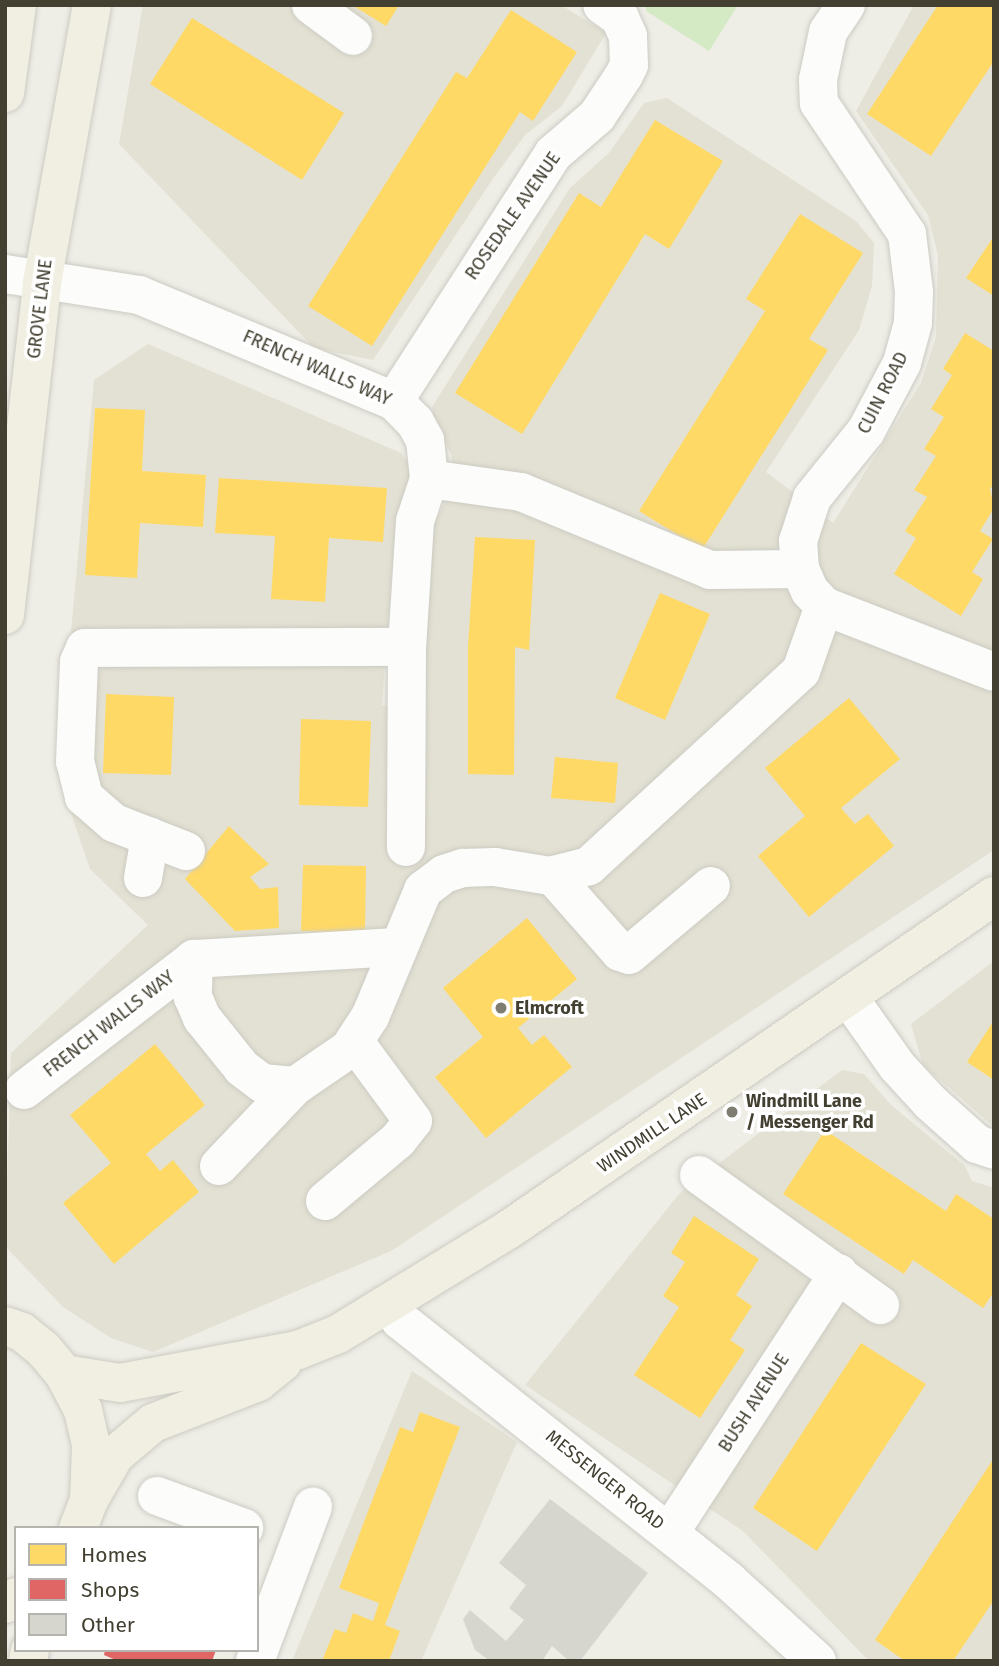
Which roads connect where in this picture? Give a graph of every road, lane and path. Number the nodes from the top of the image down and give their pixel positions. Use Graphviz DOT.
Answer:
graph roads {
  1 [pos="17,5"];
  2 [pos="92,5"];
  3 [pos="311,5"];
  4 [pos="602,5"];
  5 [pos="846,5"];
  6 [pos="353,36"];
  7 [pos="5,93"];
  8 [pos="5,274"];
  9 [pos="42,283"];
  10 [pos="394,401"];
  11 [pos="429,479"];
  12 [pos="800,569"];
  13 [pos="824,606"];
  14 [pos="5,615"];
  15 [pos="407,646"];
  16 [pos="994,672"];
  17 [pos="150,837"];
  18 [pos="186,851"];
  19 [pos="414,871"];
  20 [pos="553,876"];
  21 [pos="142,878"];
  22 [pos="711,886"];
  23 [pos="994,896"];
  24 [pos="399,947"];
  25 [pos="194,959"];
  26 [pos="849,998"];
  27 [pos="354,1041"];
  28 [pos="295,1086"];
  29 [pos="24,1090"];
  30 [pos="994,1150"];
  31 [pos="219,1166"];
  32 [pos="699,1175"];
  33 [pos="325,1201"];
  34 [pos="839,1273"];
  35 [pos="393,1303"];
  36 [pos="880,1306"];
  37 [pos="5,1326"];
  38 [pos="298,1350"];
  39 [pos="64,1374"];
  40 [pos="157,1496"];
  41 [pos="313,1507"];
  42 [pos="83,1514"];
  43 [pos="239,1526"];
  44 [pos="670,1532"];
  45 [pos="259,1533"];
  46 [pos="295,1554"];
  47 [pos="259,1650"];
  48 [pos="817,1661"];
  1 -- 7 [label="main road"];
  2 -- 9 [label="main road, GROVE LANE"];
  3 -- 6 [label="street"];
  4 -- 10 [label="street, ROSEDALE AVENUE"];
  5 -- 12 [label="street, CUIN ROAD"];
  8 -- 9 [label="street, FRENCH WALLS WAY"];
  9 -- 10 [label="street, FRENCH WALLS WAY"];
  9 -- 14 [label="main road, GROVE LANE"];
  10 -- 11 [label="street, FRENCH WALLS WAY"];
  11 -- 12 [label="street"];
  11 -- 15 [label="street, FRENCH WALLS WAY"];
  12 -- 13 [label="street"];
  13 -- 16 [label="street"];
  13 -- 20 [label="street"];
  15 -- 17 [label="street"];
  15 -- 19 [label="street, FRENCH WALLS WAY"];
  17 -- 18 [label="street"];
  17 -- 21 [label="street"];
  19 -- 20 [label="street"];
  19 -- 24 [label="street, FRENCH WALLS WAY"];
  20 -- 22 [label="street"];
  23 -- 26 [label="main road, WINDMILL LANE"];
  24 -- 25 [label="street"];
  24 -- 27 [label="street, FRENCH WALLS WAY"];
  25 -- 28 [label="street, FRENCH WALLS WAY"];
  25 -- 29 [label="street, FRENCH WALLS WAY"];
  26 -- 30 [label="street"];
  26 -- 35 [label="main road, WINDMILL LANE"];
  27 -- 28 [label="street, FRENCH WALLS WAY"];
  27 -- 33 [label="street"];
  28 -- 31 [label="street"];
  32 -- 34 [label="street"];
  34 -- 36 [label="street"];
  34 -- 44 [label="street, BUSH AVENUE"];
  35 -- 38 [label="main road, WINDMILL LANE"];
  35 -- 44 [label="street, MESSENGER ROAD"];
  37 -- 39 [label="main road"];
  38 -- 39 [label="main road, WINDMILL LANE"];
  38 -- 42 [label="main road, WINDMILL LANE"];
  39 -- 42 [label="main road"];
  40 -- 43 [label="street"];
  41 -- 46 [label="street"];
  44 -- 48 [label="street, MESSENGER ROAD"];
  45 -- 46 [label="street"];
  46 -- 47 [label="street"];
}
